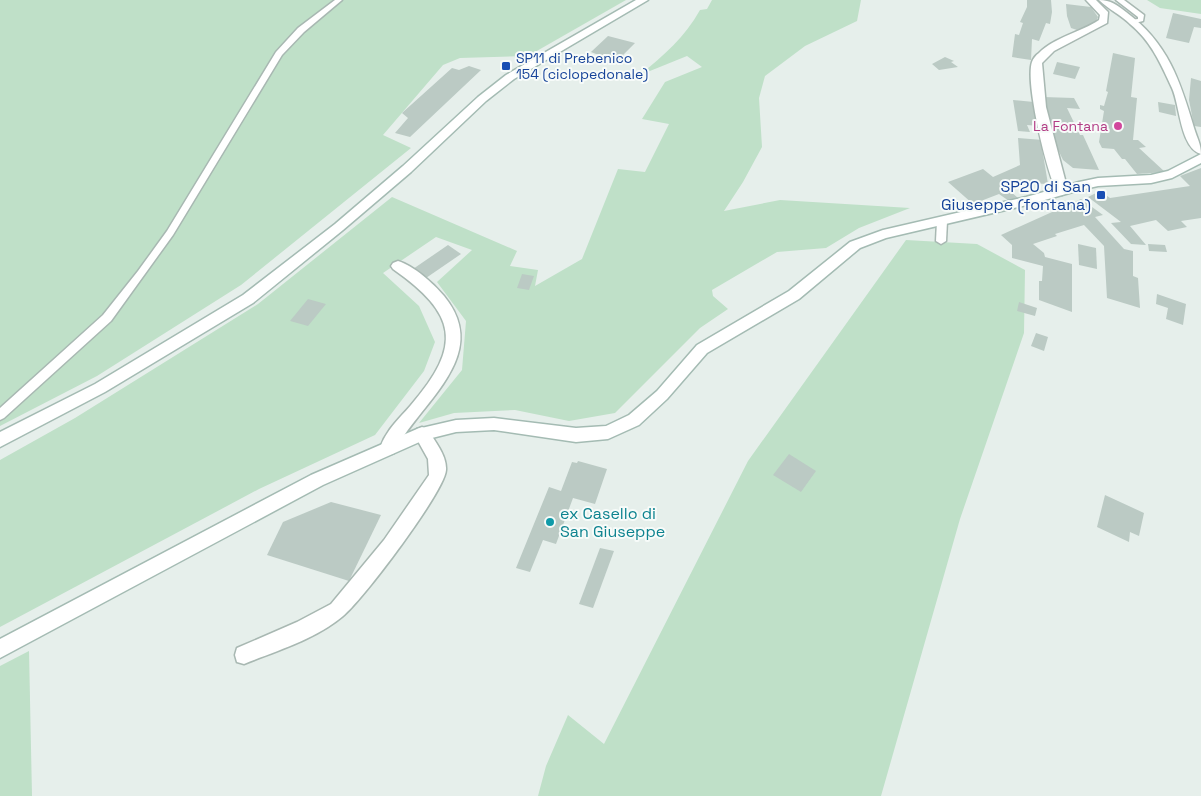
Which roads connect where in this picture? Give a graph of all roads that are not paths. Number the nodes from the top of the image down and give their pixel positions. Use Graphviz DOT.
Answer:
graph roads {
  1 [pos="339,0"];
  2 [pos="643,0"];
  3 [pos="1090,0"];
  4 [pos="1104,0"];
  5 [pos="1119,0"];
  6 [pos="1134,22"];
  7 [pos="1201,150"];
  8 [pos="1201,158"];
  9 [pos="1062,191"];
  10 [pos="942,221"];
  11 [pos="941,241"];
  12 [pos="398,266"];
  13 [pos="0,415"];
  14 [pos="422,434"];
  15 [pos="0,440"];
  16 [pos="388,448"];
  17 [pos="0,649"];
  18 [pos="244,655"];
  1 -- 13 [label="lane"];
  2 -- 15 [label="street"];
  3 -- 9 [label="street"];
  4 -- 6 [label="street"];
  5 -- 6 [label="lane"];
  6 -- 7 [label="street"];
  8 -- 9 [label="street"];
  9 -- 10 [label="street"];
  10 -- 11 [label="lane"];
  10 -- 14 [label="street"];
  12 -- 16 [label="street"];
  14 -- 16 [label="street"];
  14 -- 18 [label="street"];
  16 -- 17 [label="street"];
}
